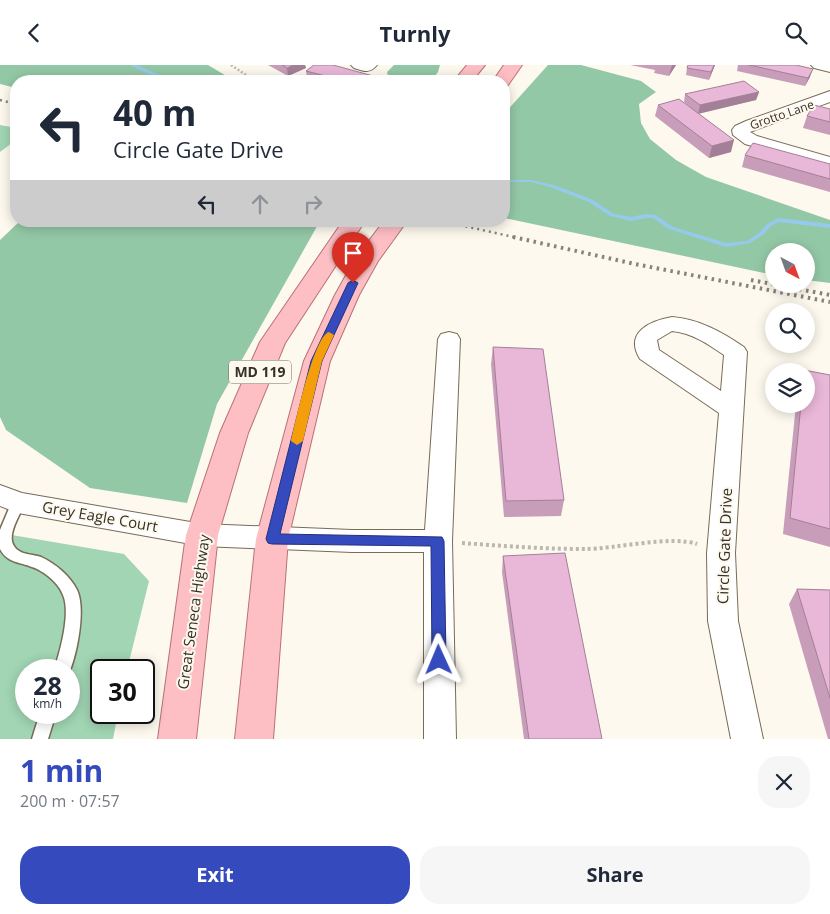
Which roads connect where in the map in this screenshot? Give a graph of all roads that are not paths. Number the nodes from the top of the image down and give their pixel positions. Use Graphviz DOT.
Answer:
graph roads {
  1 [pos="359,65"];
  2 [pos="369,65"];
  3 [pos="476,65"];
  4 [pos="819,65"];
  5 [pos="830,67"];
  6 [pos="468,75"];
  7 [pos="827,101"];
  8 [pos="830,163"];
  9 [pos="350,227"];
  10 [pos="392,227"];
  11 [pos="450,339"];
  12 [pos="732,411"];
  13 [pos="9,499"];
  14 [pos="202,535"];
  15 [pos="272,539"];
  16 [pos="438,541"];
  17 [pos="66,659"];
  18 [pos="45,724"];
  19 [pos="40,739"];
  20 [pos="177,739"];
  21 [pos="254,739"];
  22 [pos="440,739"];
  23 [pos="748,739"];
  1 -- 2 [label="street"];
  3 -- 6 [label="main road"];
  4 -- 5 [label="street"];
  7 -- 8 [label="street, Grotto Lane"];
  9 -- 14 [label="main road, Great Seneca Highway / MD 119"];
  10 -- 15 [label="main road, MD 119"];
  11 -- 16 [label="street"];
  12 -- 23 [label="street, Circle Gate Drive"];
  13 -- 14 [label="street, Grey Eagle Court"];
  13 -- 17 [label="lane"];
  14 -- 15 [label="street"];
  14 -- 20 [label="main road, Great Seneca Highway / MD 119"];
  15 -- 16 [label="street"];
  15 -- 21 [label="main road, MD 119"];
  16 -- 22 [label="street"];
  18 -- 19 [label="lane"];
}
